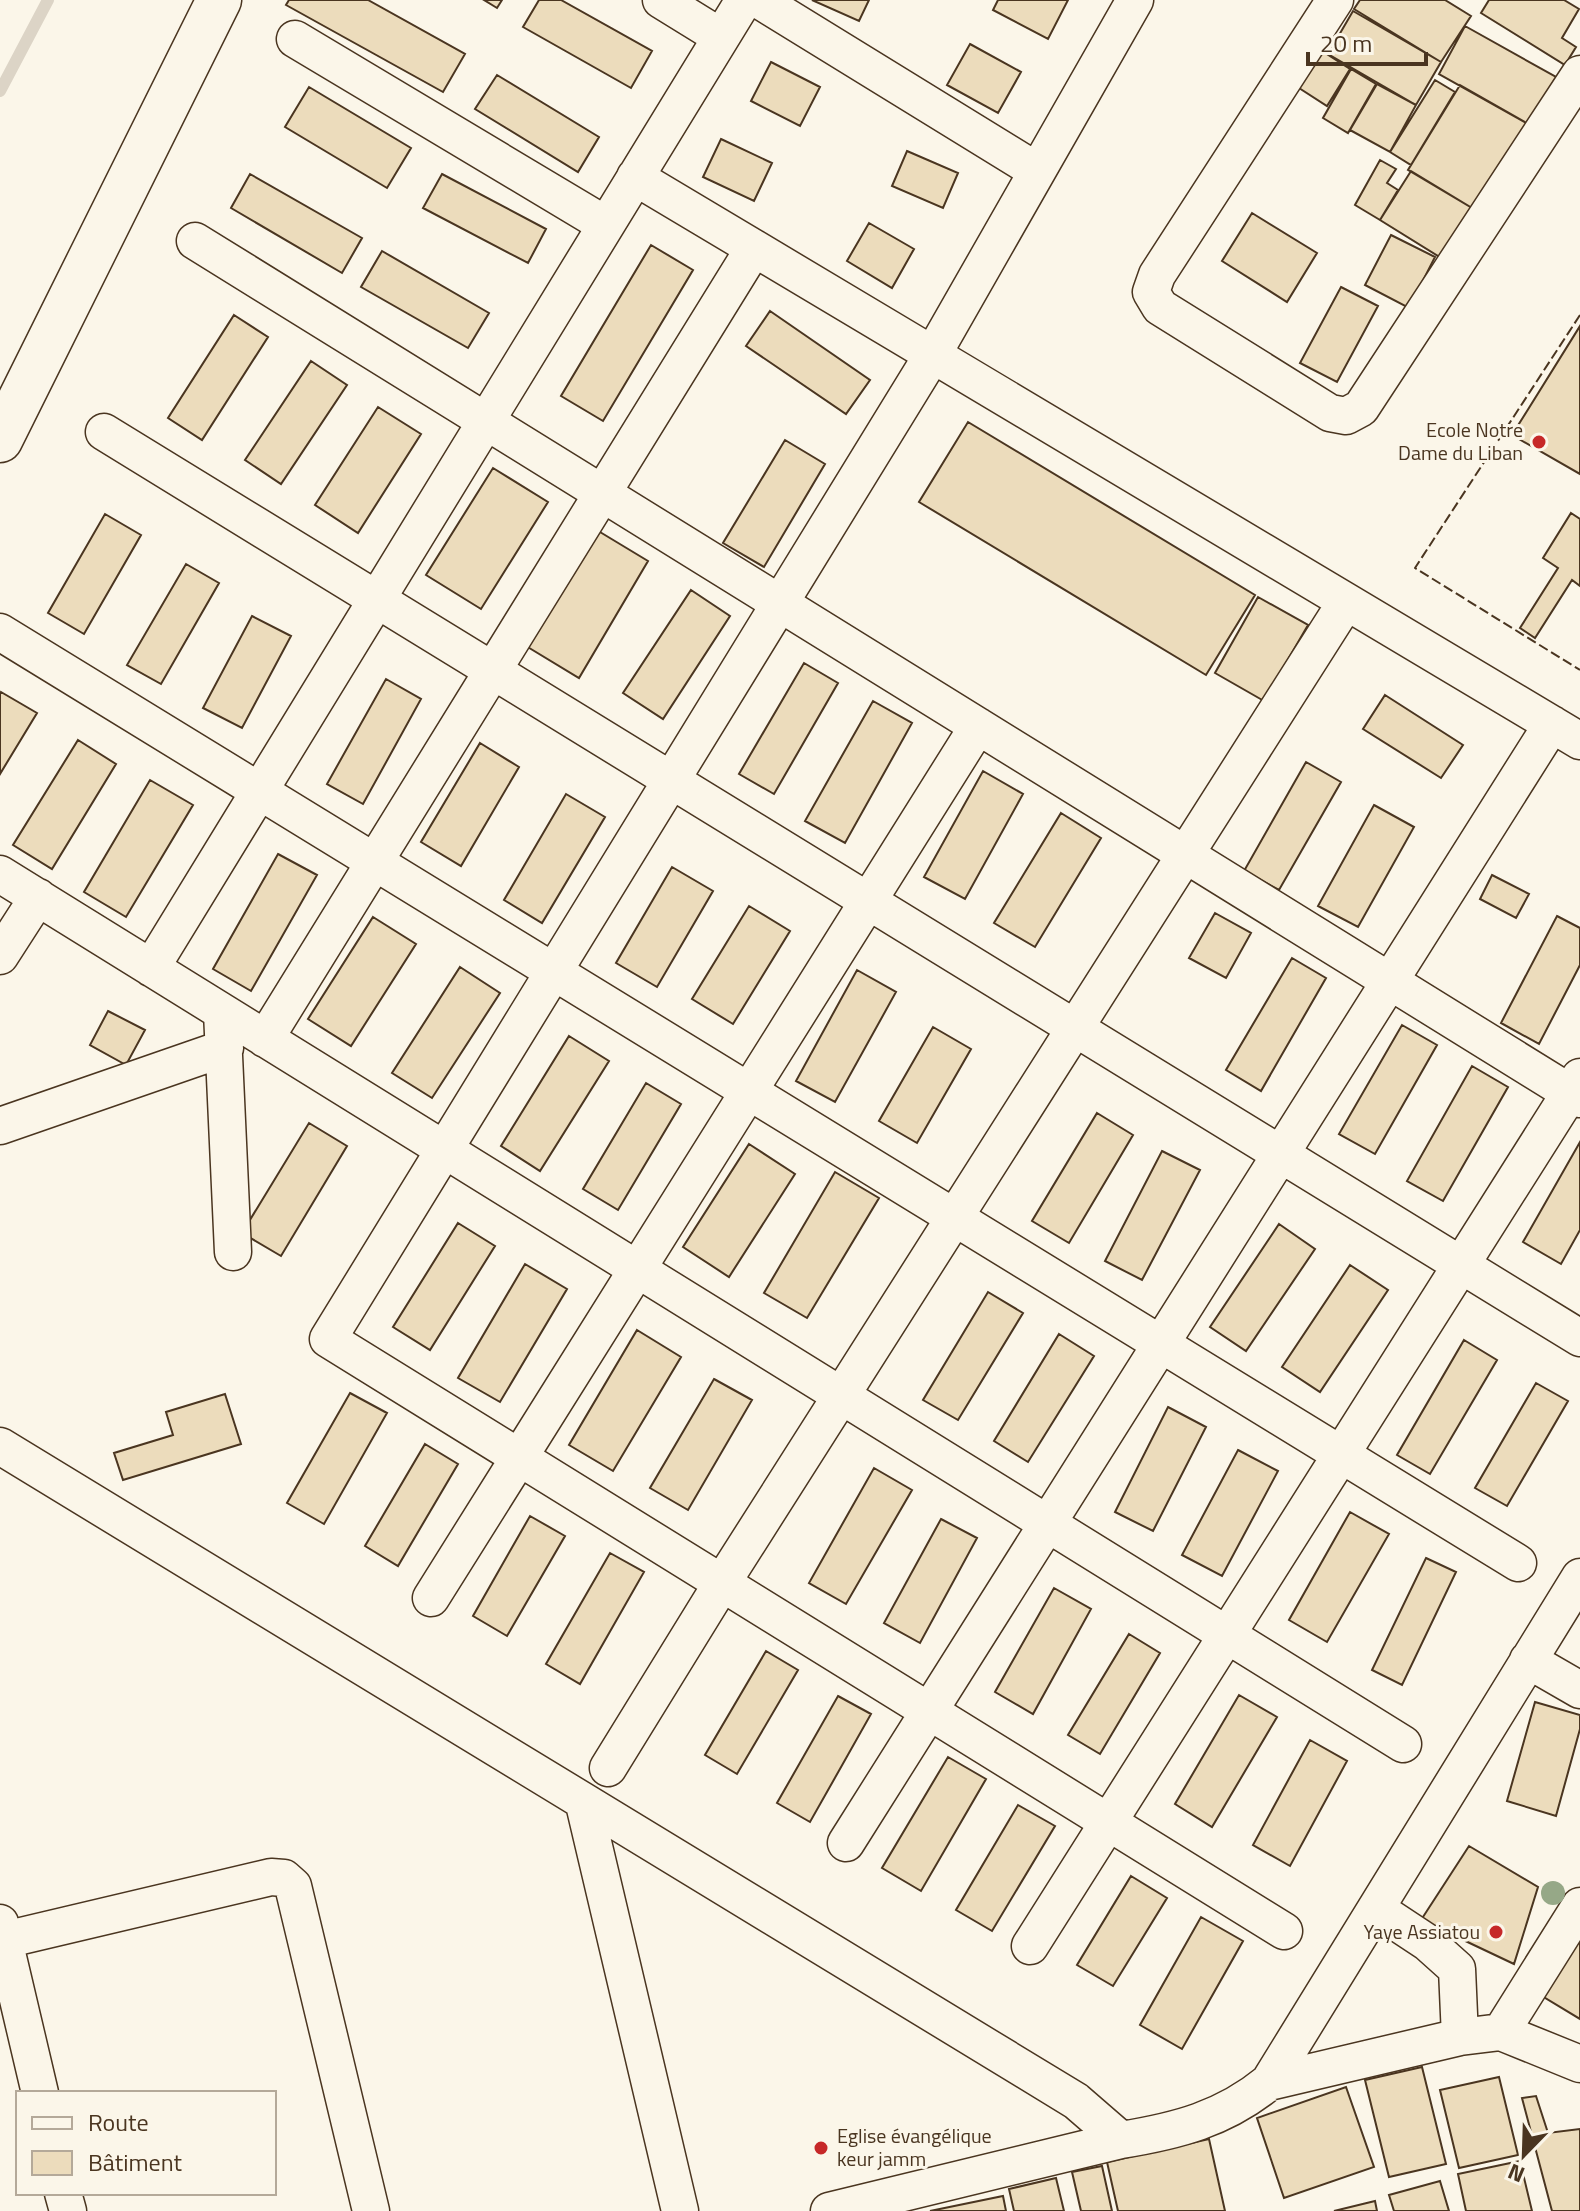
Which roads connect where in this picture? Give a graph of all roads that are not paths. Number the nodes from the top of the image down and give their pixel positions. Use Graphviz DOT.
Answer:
graph roads {
  1 [pos="219,0"];
  2 [pos="661,0"];
  3 [pos="744,0"];
  4 [pos="759,0"];
  5 [pos="1135,0"];
  6 [pos="1335,0"];
  7 [pos="721,37"];
  8 [pos="295,39"];
  9 [pos="1580,74"];
  10 [pos="1037,171"];
  11 [pos="635,177"];
  12 [pos="606,225"];
  13 [pos="195,241"];
  14 [pos="754,248"];
  15 [pos="933,354"];
  16 [pos="486,421"];
  17 [pos="104,432"];
  18 [pos="0,440"];
  19 [pos="602,493"];
  20 [pos="377,599"];
  21 [pos="1346,602"];
  22 [pos="780,604"];
  23 [pos="0,632"];
  24 [pos="493,670"];
  25 [pos="978,726"];
  26 [pos="1566,733"];
  27 [pos="672,780"];
  28 [pos="259,791"];
  29 [pos="1185,854"];
  30 [pos="375,862"];
  31 [pos="0,874"];
  32 [pos="38,897"];
  33 [pos="868,901"];
  34 [pos="0,956"];
  35 [pos="151,968"];
  36 [pos="554,972"];
  37 [pos="1390,981"];
  38 [pos="222,1012"];
  39 [pos="1075,1027"];
  40 [pos="265,1039"];
  41 [pos="225,1048"];
  42 [pos="1577,1090"];
  43 [pos="749,1092"];
  44 [pos="0,1126"];
  45 [pos="445,1150"];
  46 [pos="1281,1154"];
  47 [pos="954,1217"];
  48 [pos="233,1252"];
  49 [pos="1461,1265"];
  50 [pos="638,1270"];
  51 [pos="1580,1338"];
  52 [pos="1161,1344"];
  53 [pos="841,1395"];
  54 [pos="0,1446"];
  55 [pos="1341,1455"];
  56 [pos="519,1458"];
  57 [pos="1048,1524"];
  58 [pos="1518,1563"];
  59 [pos="1580,1577"];
  60 [pos="722,1583"];
  61 [pos="431,1598"];
  62 [pos="1227,1635"];
  63 [pos="1528,1660"];
  64 [pos="1580,1690"];
  65 [pos="929,1712"];
  66 [pos="1403,1744"];
  67 [pos="608,1768"];
  68 [pos="584,1804"];
  69 [pos="1108,1823"];
  70 [pos="846,1843"];
  71 [pos="1580,1906"];
  72 [pos="1378,1910"];
  73 [pos="1284,1931"];
  74 [pos="1,1934"];
  75 [pos="1030,1946"];
  76 [pos="1501,2032"];
  77 [pos="1460,2037"];
  78 [pos="1580,2064"];
  79 [pos="1269,2082"];
  80 [pos="40,2091"];
  81 [pos="1121,2140"];
  82 [pos="866,2207"];
  83 [pos="371,2211"];
  84 [pos="680,2211"];
  85 [pos="829,2211"];
  1 -- 18 [label="street"];
  2 -- 7 [label="street"];
  3 -- 7 [label="street"];
  4 -- 10 [label="street"];
  5 -- 10 [label="street"];
  6 -- 9 [label="street"];
  7 -- 11 [label="street"];
  8 -- 12 [label="street"];
  10 -- 15 [label="street"];
  11 -- 12 [label="street"];
  11 -- 14 [label="street"];
  12 -- 16 [label="street"];
  13 -- 16 [label="street"];
  14 -- 15 [label="street"];
  14 -- 19 [label="street"];
  15 -- 21 [label="street"];
  15 -- 22 [label="street"];
  16 -- 19 [label="street"];
  16 -- 20 [label="street"];
  17 -- 20 [label="street"];
  19 -- 22 [label="street"];
  19 -- 24 [label="street"];
  20 -- 24 [label="street"];
  20 -- 28 [label="street"];
  21 -- 26 [label="street"];
  21 -- 29 [label="street"];
  22 -- 25 [label="street"];
  22 -- 27 [label="street"];
  23 -- 28 [label="street"];
  24 -- 27 [label="street"];
  24 -- 30 [label="street"];
  25 -- 29 [label="street"];
  25 -- 33 [label="street"];
  26 -- 37 [label="street"];
  27 -- 33 [label="street"];
  27 -- 36 [label="street"];
  28 -- 30 [label="street"];
  28 -- 35 [label="street"];
  29 -- 37 [label="street"];
  29 -- 39 [label="street"];
  30 -- 36 [label="street"];
  30 -- 40 [label="street"];
  31 -- 32 [label="street"];
  32 -- 34 [label="street"];
  32 -- 35 [label="street"];
  33 -- 39 [label="street"];
  33 -- 43 [label="street"];
  35 -- 38 [label="street"];
  36 -- 43 [label="street"];
  36 -- 45 [label="street"];
  37 -- 42 [label="street"];
  37 -- 46 [label="street"];
  38 -- 40 [label="street"];
  38 -- 41 [label="street"];
  39 -- 46 [label="street"];
  39 -- 47 [label="street"];
  40 -- 45 [label="street"];
  41 -- 44 [label="street"];
  41 -- 48 [label="street"];
  42 -- 49 [label="street"];
  43 -- 47 [label="street"];
  43 -- 50 [label="street"];
  45 -- 50 [label="street"];
  45 -- 56 [label="street"];
  46 -- 49 [label="street"];
  46 -- 52 [label="street"];
  47 -- 52 [label="street"];
  47 -- 53 [label="street"];
  49 -- 51 [label="street"];
  49 -- 55 [label="street"];
  50 -- 53 [label="street"];
  50 -- 56 [label="street"];
  52 -- 55 [label="street"];
  52 -- 57 [label="street"];
  53 -- 57 [label="street"];
  53 -- 60 [label="street"];
  54 -- 68 [label="street"];
  55 -- 58 [label="street"];
  55 -- 62 [label="street"];
  56 -- 60 [label="street"];
  56 -- 61 [label="street"];
  57 -- 62 [label="street"];
  57 -- 65 [label="street"];
  59 -- 63 [label="street"];
  60 -- 65 [label="street"];
  60 -- 67 [label="street"];
  62 -- 66 [label="street"];
  62 -- 69 [label="street"];
  63 -- 64 [label="street"];
  63 -- 72 [label="street"];
  65 -- 69 [label="street"];
  65 -- 70 [label="street"];
  68 -- 81 [label="street"];
  68 -- 84 [label="street"];
  69 -- 73 [label="street"];
  69 -- 75 [label="street"];
  71 -- 76 [label="street"];
  72 -- 77 [label="street"];
  72 -- 79 [label="street"];
  74 -- 80 [label="street"];
  74 -- 83 [label="street"];
  76 -- 77 [label="street"];
  76 -- 78 [label="street"];
  77 -- 79 [label="street"];
  79 -- 81 [label="street"];
  81 -- 82 [label="street"];
  82 -- 85 [label="street"];
}
